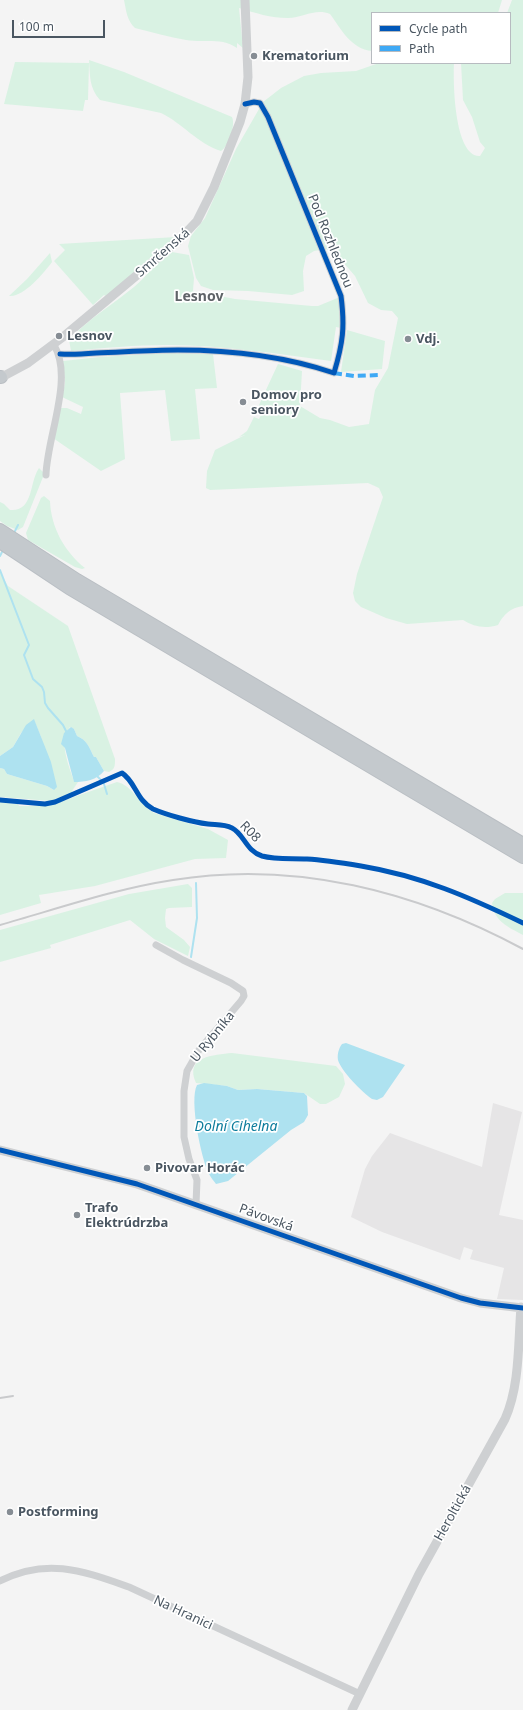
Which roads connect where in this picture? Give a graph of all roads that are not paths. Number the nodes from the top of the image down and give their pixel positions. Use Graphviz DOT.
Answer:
graph roads {
  1 [pos="245,0"];
  2 [pos="245,104"];
  3 [pos="54,345"];
  4 [pos="60,354"];
  5 [pos="0,378"];
  6 [pos="46,475"];
  7 [pos="0,534"];
  8 [pos="0,551"];
  9 [pos="23,556"];
  10 [pos="523,844"];
  11 [pos="523,857"];
  12 [pos="156,945"];
  13 [pos="0,1150"];
  14 [pos="196,1204"];
  15 [pos="522,1308"];
  16 [pos="0,1581"];
  17 [pos="360,1694"];
  18 [pos="352,1710"];
  1 -- 2 [label="street, Smrčenská"];
  2 -- 3 [label="street, Smrčenská"];
  2 -- 4 [label="street, Pod Rozhlednou"];
  3 -- 4 [label="street"];
  3 -- 5 [label="street, Smrčenská"];
  4 -- 6 [label="street"];
  7 -- 9 [label="highway"];
  8 -- 9 [label="highway"];
  9 -- 10 [label="highway"];
  9 -- 11 [label="highway"];
  12 -- 14 [label="street, U Rybníka"];
  13 -- 14 [label="street, Pávovská"];
  14 -- 15 [label="street, Pávovská"];
  15 -- 17 [label="street, Heroltická"];
  16 -- 17 [label="street, Na Hranici"];
  17 -- 18 [label="street, Heroltická"];
}
